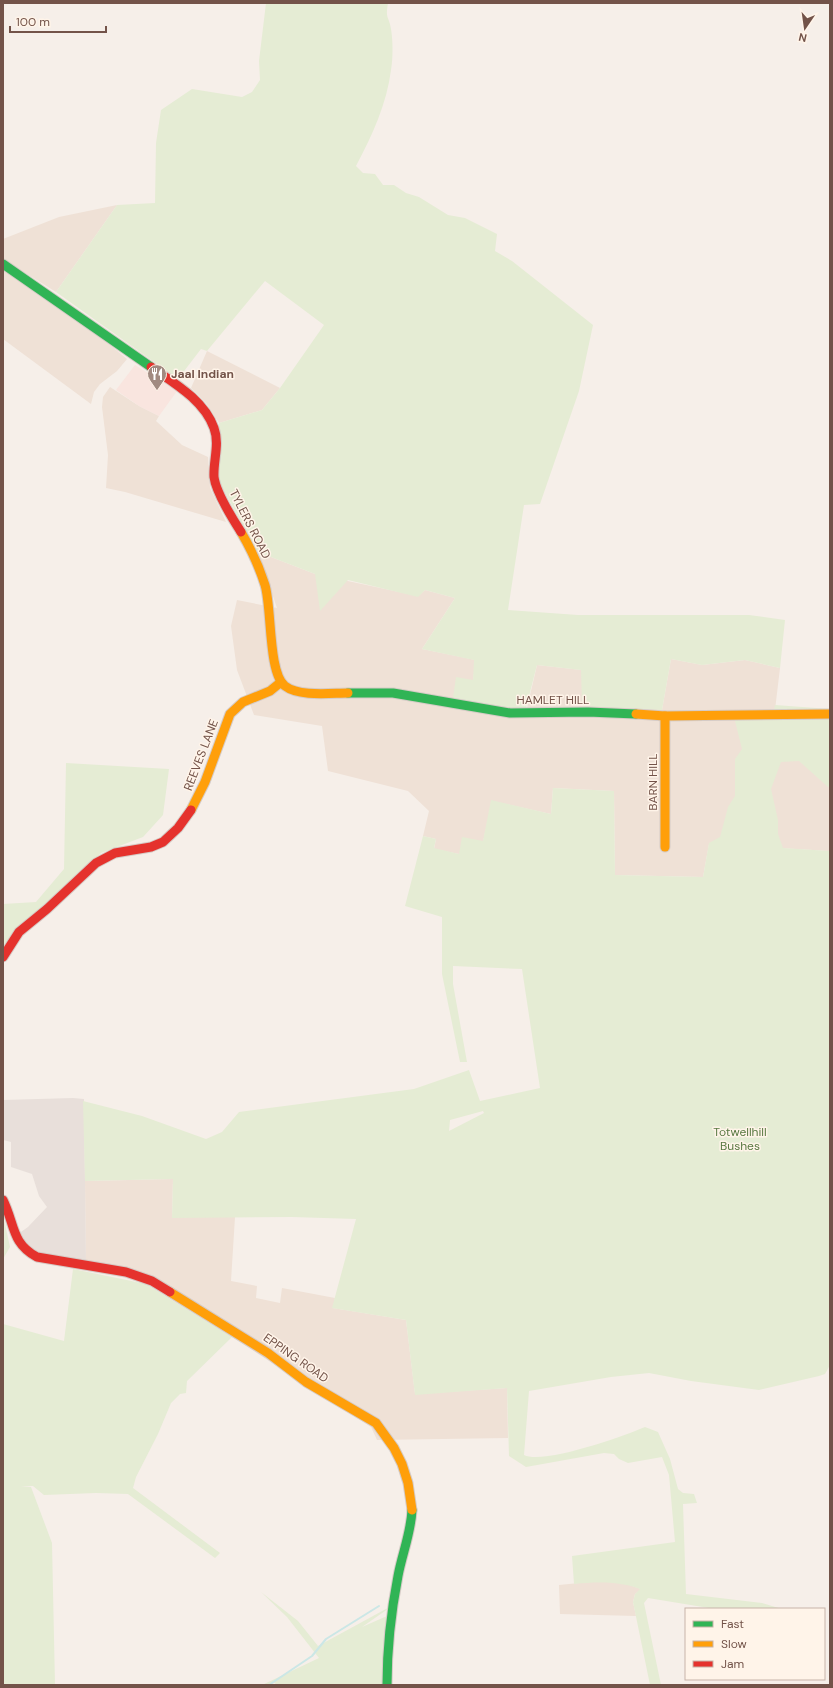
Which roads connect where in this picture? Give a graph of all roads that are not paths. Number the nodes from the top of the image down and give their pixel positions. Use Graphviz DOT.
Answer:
graph roads {
  1 [pos="3,264"];
  2 [pos="281,682"];
  3 [pos="830,714"];
  4 [pos="664,716"];
  5 [pos="665,848"];
  6 [pos="3,957"];
  7 [pos="3,1200"];
  8 [pos="387,1685"];
  1 -- 2 [label="street, TYLERS ROAD"];
  2 -- 4 [label="street, HAMLET HILL"];
  2 -- 6 [label="street, REEVES LANE"];
  3 -- 4 [label="street, HAMLET HILL"];
  4 -- 5 [label="street, BARN HILL"];
  7 -- 8 [label="street, EPPING ROAD"];
}
